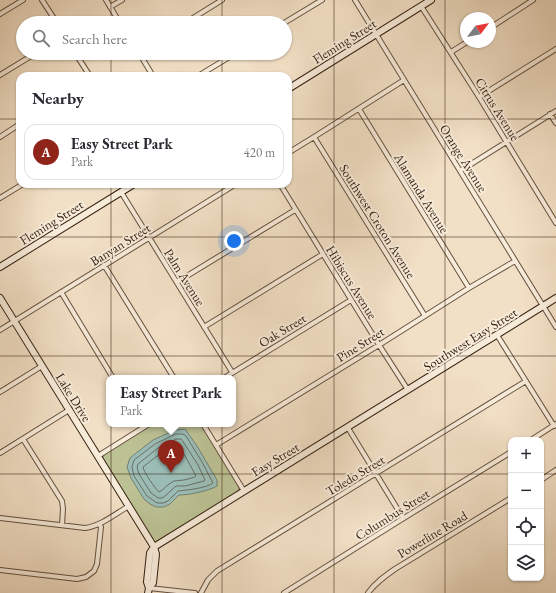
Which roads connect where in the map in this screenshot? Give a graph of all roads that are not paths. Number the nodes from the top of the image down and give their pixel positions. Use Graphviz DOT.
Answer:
graph roads {
  1 [pos="23,0"];
  2 [pos="42,0"];
  3 [pos="106,0"];
  4 [pos="122,0"];
  5 [pos="222,0"];
  6 [pos="322,0"];
  7 [pos="355,0"];
  8 [pos="432,0"];
  9 [pos="533,0"];
  10 [pos="421,6"];
  11 [pos="110,7"];
  12 [pos="0,14"];
  13 [pos="52,16"];
  14 [pos="116,16"];
  15 [pos="196,16"];
  16 [pos="292,18"];
  17 [pos="496,24"];
  18 [pos="376,34"];
  19 [pos="460,46"];
  20 [pos="556,49"];
  21 [pos="450,52"];
  22 [pos="25,60"];
  23 [pos="80,60"];
  24 [pos="143,60"];
  25 [pos="224,60"];
  26 [pos="87,72"];
  27 [pos="151,72"];
  28 [pos="205,72"];
  29 [pos="0,76"];
  30 [pos="404,80"];
  31 [pos="292,86"];
  32 [pos="479,97"];
  33 [pos="359,109"];
  34 [pos="556,111"];
  35 [pos="550,114"];
  36 [pos="556,123"];
  37 [pos="16,127"];
  38 [pos="0,137"];
  39 [pos="314,137"];
  40 [pos="506,142"];
  41 [pos="292,151"];
  42 [pos="460,171"];
  43 [pos="16,188"];
  44 [pos="128,188"];
  45 [pos="230,188"];
  46 [pos="282,188"];
  47 [pos="122,192"];
  48 [pos="1,197"];
  49 [pos="295,210"];
  50 [pos="556,223"];
  51 [pos="150,238"];
  52 [pos="323,254"];
  53 [pos="515,261"];
  54 [pos="104,265"];
  55 [pos="0,267"];
  56 [pos="178,282"];
  57 [pos="469,288"];
  58 [pos="61,292"];
  59 [pos="0,298"];
  60 [pos="556,298"];
  61 [pos="351,300"];
  62 [pos="543,306"];
  63 [pos="424,316"];
  64 [pos="14,321"];
  65 [pos="556,326"];
  66 [pos="204,327"];
  67 [pos="0,330"];
  68 [pos="497,335"];
  69 [pos="379,345"];
  70 [pos="42,366"];
  71 [pos="232,372"];
  72 [pos="111,375"];
  73 [pos="172,375"];
  74 [pos="228,375"];
  75 [pos="526,382"];
  76 [pos="408,390"];
  77 [pos="0,392"];
  78 [pos="69,410"];
  79 [pos="555,425"];
  80 [pos="141,427"];
  81 [pos="205,427"];
  82 [pos="348,428"];
  83 [pos="536,437"];
  84 [pos="23,439"];
  85 [pos="216,445"];
  86 [pos="0,453"];
  87 [pos="508,454"];
  88 [pos="98,456"];
  89 [pos="556,470"];
  90 [pos="376,474"];
  91 [pos="544,478"];
  92 [pos="244,491"];
  93 [pos="508,500"];
  94 [pos="128,506"];
  95 [pos="0,518"];
  96 [pos="403,518"];
  97 [pos="62,524"];
  98 [pos="99,524"];
  99 [pos="154,547"];
  100 [pos="0,570"];
  101 [pos="149,591"];
  102 [pos="195,593"];
  103 [pos="202,593"];
  104 [pos="284,593"];
  105 [pos="368,593"];
  1 -- 12 [label="street"];
  2 -- 13 [label="street"];
  3 -- 11 [label="street"];
  4 -- 11 [label="street"];
  5 -- 15 [label="street"];
  6 -- 16 [label="street"];
  7 -- 18 [label="street, Orange Avenue"];
  8 -- 10 [label="street, Fleming Street"];
  9 -- 17 [label="street"];
  10 -- 18 [label="street, Fleming Street"];
  10 -- 21 [label="street, Citrus Avenue"];
  11 -- 14 [label="street"];
  18 -- 30 [label="street, Orange Avenue"];
  18 -- 31 [label="street, Fleming Street"];
  19 -- 21 [label="street"];
  20 -- 32 [label="street"];
  21 -- 32 [label="street, Citrus Avenue"];
  22 -- 29 [label="street"];
  23 -- 26 [label="street"];
  24 -- 27 [label="street"];
  25 -- 28 [label="street"];
  30 -- 33 [label="street"];
  30 -- 42 [label="street, Orange Avenue"];
  32 -- 40 [label="street, Citrus Avenue"];
  33 -- 39 [label="street"];
  33 -- 57 [label="street, Alamanda Avenue"];
  34 -- 35 [label="street"];
  35 -- 36 [label="street"];
  35 -- 40 [label="street"];
  37 -- 38 [label="street"];
  39 -- 41 [label="street"];
  39 -- 63 [label="street, Southwest Croton Avenue"];
  40 -- 42 [label="street"];
  40 -- 50 [label="street, Citrus Avenue"];
  42 -- 53 [label="street, Orange Avenue"];
  43 -- 48 [label="street"];
  44 -- 47 [label="street, Fleming Street"];
  45 -- 51 [label="street, Banyan Street"];
  46 -- 49 [label="street, Hibiscus Avenue"];
  47 -- 51 [label="street, Palm Avenue"];
  47 -- 55 [label="street, Fleming Street"];
  49 -- 52 [label="street, Hibiscus Avenue"];
  49 -- 56 [label="street"];
  51 -- 54 [label="street, Banyan Street"];
  51 -- 56 [label="street, Palm Avenue"];
  52 -- 61 [label="street, Hibiscus Avenue"];
  52 -- 66 [label="street"];
  53 -- 57 [label="street, Pine Street"];
  53 -- 62 [label="street, Orange Avenue"];
  54 -- 58 [label="street, Banyan Street"];
  54 -- 73 [label="street"];
  56 -- 66 [label="street, Palm Avenue"];
  57 -- 63 [label="street, Pine Street"];
  58 -- 64 [label="street, Banyan Street"];
  58 -- 72 [label="street"];
  59 -- 64 [label="street, Lake Drive"];
  60 -- 62 [label="street"];
  61 -- 69 [label="street, Hibiscus Avenue"];
  61 -- 71 [label="street, Oak Street"];
  62 -- 65 [label="street, Orange Avenue"];
  62 -- 68 [label="street, Southwest Easy Street"];
  63 -- 69 [label="street, Pine Street"];
  64 -- 67 [label="street, Banyan Street"];
  64 -- 70 [label="street, Lake Drive"];
  66 -- 71 [label="street, Palm Avenue"];
  68 -- 75 [label="street"];
  68 -- 76 [label="street, Southwest Easy Street"];
  69 -- 76 [label="street, Hibiscus Avenue"];
  69 -- 85 [label="street, Pine Street"];
  70 -- 77 [label="street"];
  70 -- 78 [label="street, Lake Drive"];
  71 -- 74 [label="street, Oak Street"];
  75 -- 79 [label="street"];
  75 -- 90 [label="street, Toledo Street"];
  76 -- 82 [label="street, Easy Street"];
  78 -- 84 [label="street"];
  78 -- 88 [label="street, Lake Drive"];
  79 -- 83 [label="street"];
  80 -- 88 [label="street"];
  81 -- 85 [label="street"];
  82 -- 90 [label="street"];
  82 -- 92 [label="street, Easy Street"];
  84 -- 86 [label="street"];
  84 -- 97 [label="street"];
  85 -- 92 [label="street"];
  87 -- 96 [label="street, Columbus Street"];
  88 -- 94 [label="street, Lake Drive"];
  89 -- 91 [label="street"];
  90 -- 96 [label="street"];
  90 -- 103 [label="street, Toledo Street"];
  92 -- 99 [label="street, Easy Street"];
  93 -- 105 [label="street, Powerline Road"];
  94 -- 98 [label="street"];
  94 -- 99 [label="street, Lake Drive"];
  95 -- 97 [label="street"];
  96 -- 104 [label="street, Columbus Street"];
  97 -- 98 [label="street"];
  98 -- 100 [label="street"];
  99 -- 101 [label="street"];
  101 -- 102 [label="street"];
}
